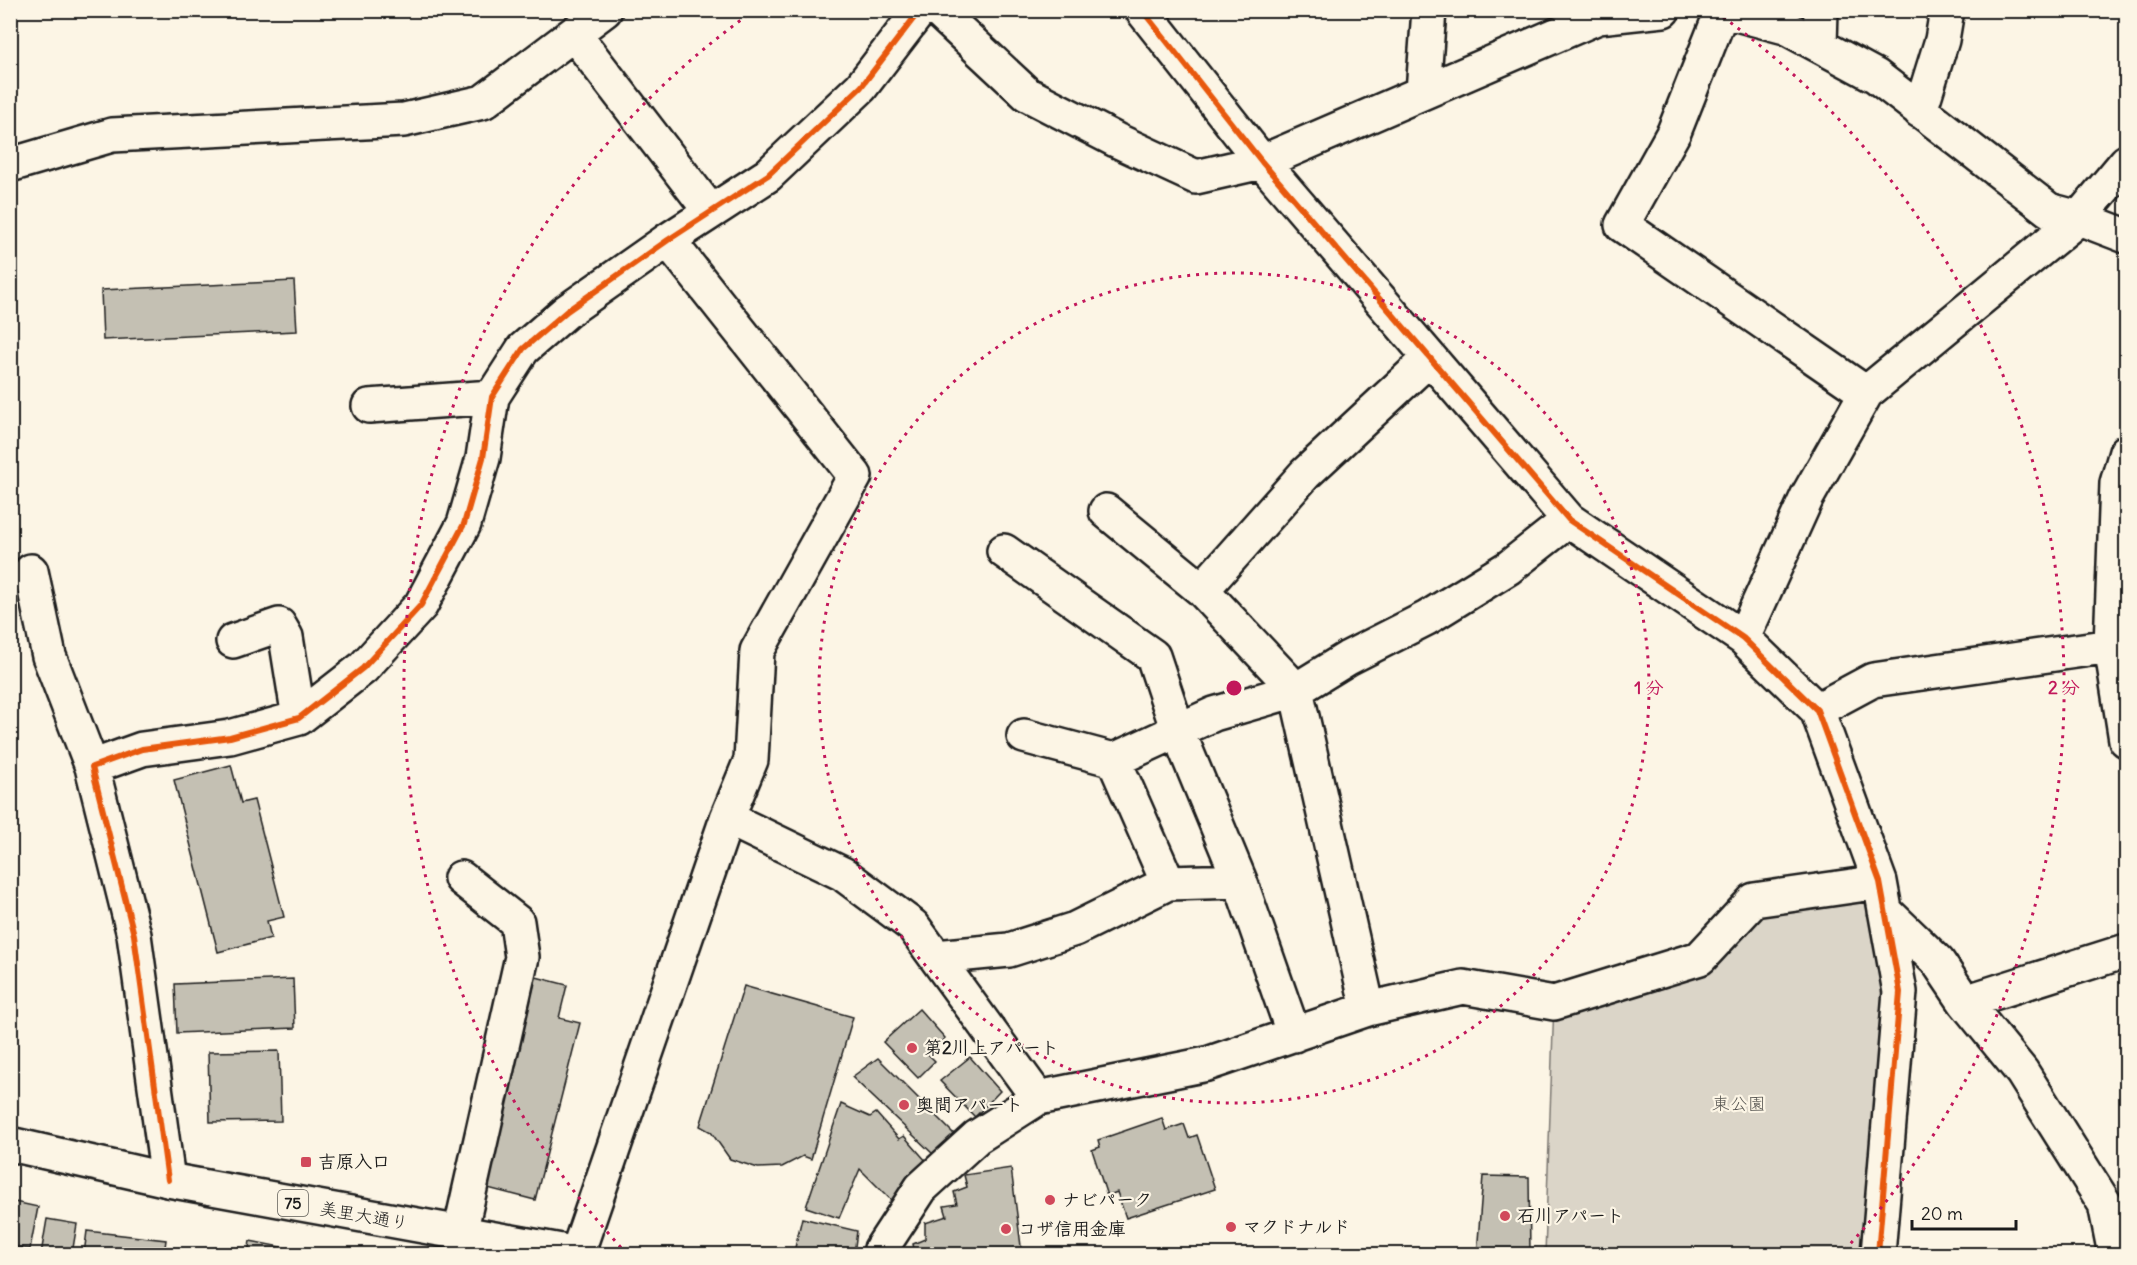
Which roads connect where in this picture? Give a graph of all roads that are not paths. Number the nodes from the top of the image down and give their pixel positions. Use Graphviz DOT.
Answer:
graph roads {
  1 [pos="605,10"];
  2 [pos="920,10"];
  3 [pos="937,10"];
  4 [pos="1142,10"];
  5 [pos="1430,10"];
  6 [pos="1663,10"];
  7 [pos="1821,10"];
  8 [pos="1947,10"];
  9 [pos="1722,11"];
  10 [pos="574,34"];
  11 [pos="1821,45"];
  12 [pos="1423,92"];
  13 [pos="1920,111"];
  14 [pos="1262,162"];
  15 [pos="2127,162"];
  16 [pos="10,165"];
  17 [pos="711,212"];
  18 [pos="2079,218"];
  19 [pos="2127,236"];
  20 [pos="668,240"];
  21 [pos="1430,358"];
  22 [pos="1866,393"];
  23 [pos="492,397"];
  24 [pos="369,406"];
  25 [pos="2127,452"];
  26 [pos="1106,511"];
  27 [pos="1569,520"];
  28 [pos="1004,551"];
  29 [pos="31,571"];
  30 [pos="1202,590"];
  31 [pos="1743,638"];
  32 [pos="233,641"];
  33 [pos="2119,645"];
  34 [pos="1296,690"];
  35 [pos="1817,710"];
  36 [pos="299,718"];
  37 [pos="1178,731"];
  38 [pos="1024,736"];
  39 [pos="2127,740"];
  40 [pos="1114,760"];
  41 [pos="92,767"];
  42 [pos="727,818"];
  43 [pos="461,878"];
  44 [pos="1240,881"];
  45 [pos="1168,884"];
  46 [pos="1882,896"];
  47 [pos="2127,951"];
  48 [pos="936,957"];
  49 [pos="1965,1002"];
  50 [pos="1368,1009"];
  51 [pos="1294,1035"];
  52 [pos="1038,1098"];
  53 [pos="10,1144"];
  54 [pos="168,1180"];
  55 [pos="460,1233"];
  56 [pos="578,1254"];
  57 [pos="880,1254"];
  58 [pos="1878,1254"];
  59 [pos="2115,1254"];
  1 -- 10 [label="street"];
  2 -- 17 [label="street"];
  3 -- 14 [label="street"];
  4 -- 14 [label="street"];
  5 -- 12 [label="street"];
  6 -- 12 [label="street"];
  7 -- 11 [label="street"];
  8 -- 13 [label="street"];
  9 -- 11 [label="street"];
  9 -- 22 [label="street"];
  10 -- 16 [label="street"];
  10 -- 17 [label="street"];
  11 -- 13 [label="street"];
  12 -- 14 [label="street"];
  13 -- 18 [label="street"];
  14 -- 21 [label="street"];
  15 -- 18 [label="street"];
  17 -- 20 [label="street"];
  18 -- 19 [label="street"];
  18 -- 22 [label="street"];
  20 -- 23 [label="street"];
  20 -- 42 [label="street"];
  21 -- 27 [label="street"];
  21 -- 30 [label="street"];
  22 -- 31 [label="street"];
  23 -- 24 [label="street"];
  23 -- 36 [label="street"];
  25 -- 33 [label="street"];
  26 -- 30 [label="street"];
  27 -- 31 [label="street"];
  27 -- 34 [label="street"];
  28 -- 37 [label="street"];
  29 -- 41 [label="street"];
  30 -- 34 [label="street"];
  31 -- 35 [label="street"];
  32 -- 36 [label="street"];
  33 -- 35 [label="street"];
  33 -- 39 [label="street"];
  34 -- 37 [label="street"];
  34 -- 50 [label="street"];
  35 -- 46 [label="street"];
  36 -- 41 [label="street"];
  37 -- 40 [label="street"];
  37 -- 44 [label="street"];
  38 -- 40 [label="street"];
  40 -- 45 [label="street"];
  41 -- 54 [label="street"];
  42 -- 48 [label="street"];
  42 -- 56 [label="street"];
  43 -- 55 [label="street"];
  44 -- 45 [label="street"];
  44 -- 51 [label="street"];
  45 -- 48 [label="street"];
  46 -- 49 [label="street"];
  46 -- 50 [label="street"];
  46 -- 58 [label="street"];
  47 -- 49 [label="street"];
  48 -- 52 [label="street"];
  49 -- 59 [label="street"];
  50 -- 51 [label="street"];
  51 -- 52 [label="street"];
  52 -- 57 [label="street"];
  53 -- 54 [label="street, 美里大通り / 75"];
  54 -- 55 [label="street, 美里大通り / 75"];
  55 -- 56 [label="street, 美里大通り / 75"];
}
